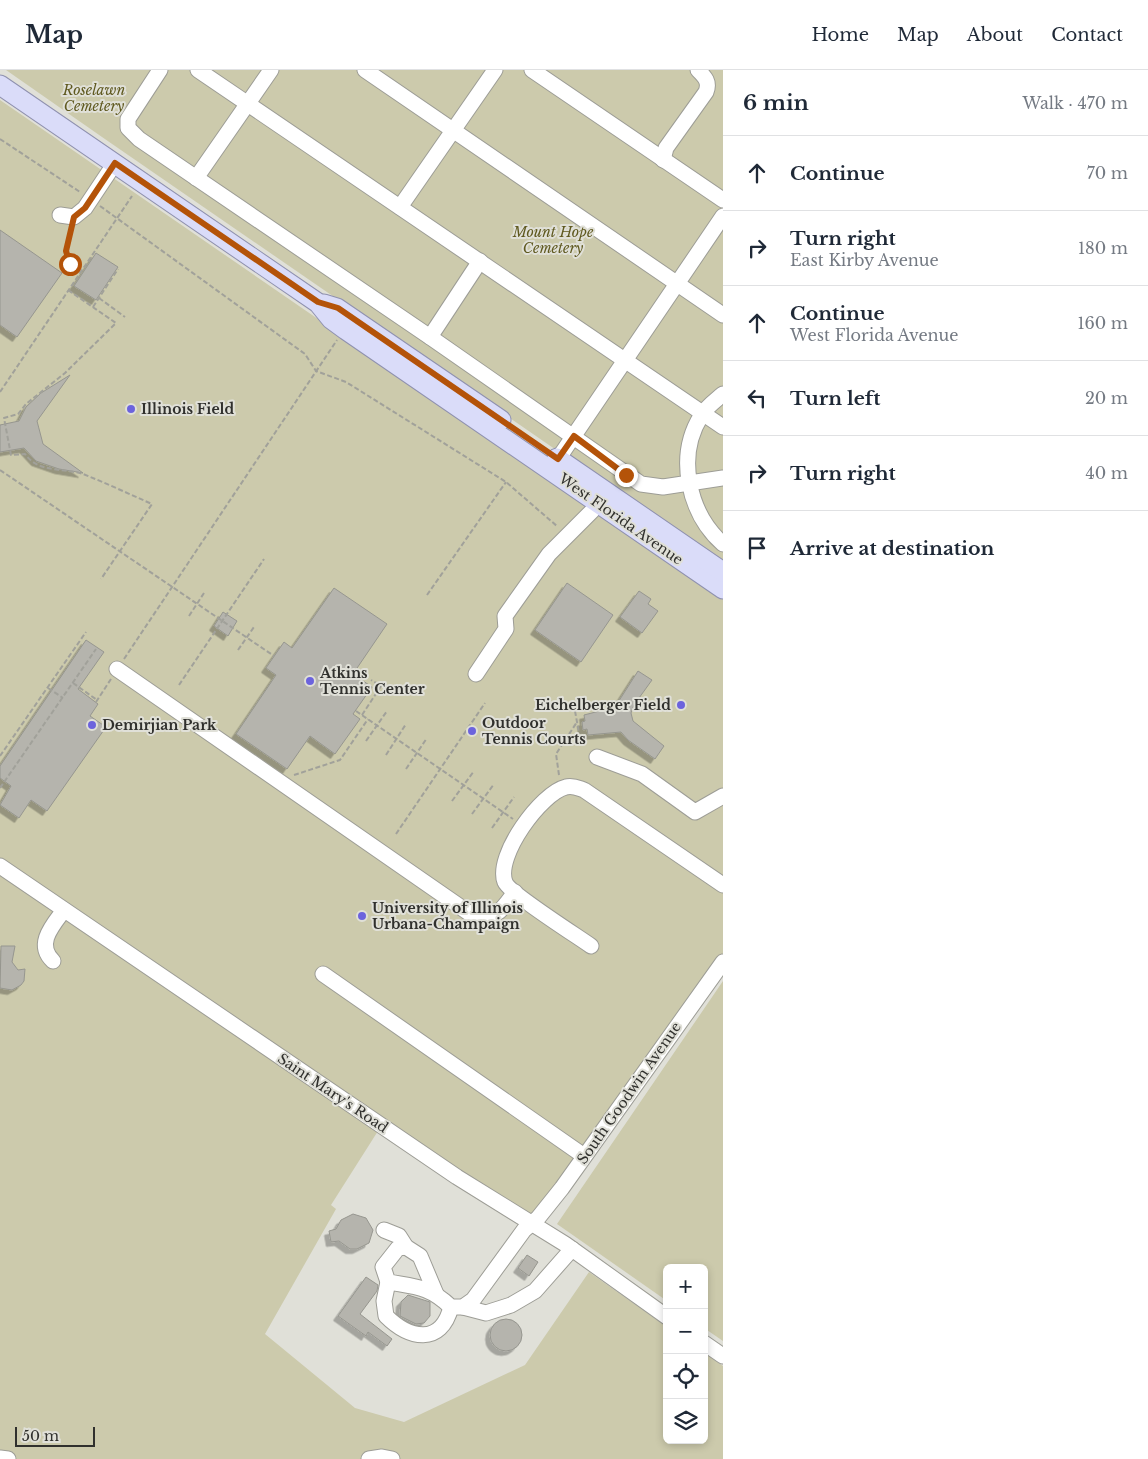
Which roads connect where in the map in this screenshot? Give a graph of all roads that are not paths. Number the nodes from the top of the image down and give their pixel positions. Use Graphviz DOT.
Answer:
graph roads {
  1 [pos="160,70"];
  2 [pos="198,70"];
  3 [pos="271,70"];
  4 [pos="365,70"];
  5 [pos="495,70"];
  6 [pos="532,70"];
  7 [pos="698,70"];
  8 [pos="0,85"];
  9 [pos="248,104"];
  10 [pos="454,130"];
  11 [pos="663,160"];
  12 [pos="115,163"];
  13 [pos="196,178"];
  14 [pos="723,200"];
  15 [pos="400,207"];
  16 [pos="67,216"];
  17 [pos="723,216"];
  18 [pos="480,261"];
  19 [pos="678,284"];
  20 [pos="723,315"];
  21 [pos="346,329"];
  22 [pos="430,337"];
  23 [pos="625,362"];
  24 [pos="723,394"];
  25 [pos="702,414"];
  26 [pos="723,427"];
  27 [pos="574,436"];
  28 [pos="558,459"];
  29 [pos="723,478"];
  30 [pos="689,484"];
  31 [pos="602,497"];
  32 [pos="723,544"];
  33 [pos="723,572"];
  34 [pos="723,589"];
  35 [pos="117,669"];
  36 [pos="476,674"];
  37 [pos="597,757"];
  38 [pos="723,796"];
  39 [pos="0,866"];
  40 [pos="723,885"];
  41 [pos="515,892"];
  42 [pos="64,910"];
  43 [pos="591,946"];
  44 [pos="53,960"];
  45 [pos="723,962"];
  46 [pos="323,974"];
  47 [pos="584,1156"];
  48 [pos="532,1223"];
  49 [pos="384,1230"];
  50 [pos="406,1248"];
  51 [pos="572,1249"];
  52 [pos="388,1282"];
  53 [pos="436,1294"];
  54 [pos="457,1307"];
  55 [pos="663,1314"];
  56 [pos="708,1346"];
  57 [pos="723,1356"];
  58 [pos="0,1458"];
  59 [pos="8,1459"];
  60 [pos="369,1459"];
  61 [pos="392,1459"];
  1 -- 13 [label="street"];
  2 -- 9 [label="street"];
  3 -- 9 [label="street"];
  4 -- 10 [label="street"];
  5 -- 10 [label="street"];
  6 -- 11 [label="street"];
  7 -- 11 [label="street"];
  8 -- 12 [label="main road"];
  9 -- 13 [label="street"];
  9 -- 15 [label="street"];
  10 -- 15 [label="street"];
  10 -- 19 [label="street"];
  11 -- 14 [label="street"];
  12 -- 16 [label="street"];
  12 -- 21 [label="main road"];
  13 -- 22 [label="street"];
  15 -- 18 [label="street"];
  17 -- 19 [label="street"];
  18 -- 22 [label="street"];
  18 -- 23 [label="street"];
  19 -- 20 [label="street"];
  19 -- 23 [label="street"];
  21 -- 28 [label="main road, West Florida Avenue"];
  21 -- 31 [label="main road, West Florida Avenue"];
  22 -- 27 [label="street"];
  23 -- 25 [label="street"];
  23 -- 27 [label="street"];
  24 -- 25 [label="street"];
  25 -- 26 [label="street"];
  25 -- 30 [label="street"];
  27 -- 28 [label="street"];
  27 -- 30 [label="street"];
  28 -- 31 [label="main road, West Florida Avenue"];
  29 -- 30 [label="street"];
  30 -- 32 [label="street"];
  31 -- 33 [label="main road, West Florida Avenue"];
  31 -- 34 [label="main road, West Florida Avenue"];
  31 -- 36 [label="street"];
  35 -- 41 [label="street"];
  37 -- 38 [label="street"];
  39 -- 42 [label="street, Saint Mary's Road"];
  40 -- 41 [label="street"];
  41 -- 43 [label="street"];
  42 -- 44 [label="street"];
  42 -- 48 [label="street, Saint Mary's Road"];
  45 -- 47 [label="street, South Goodwin Avenue"];
  46 -- 47 [label="street"];
  47 -- 48 [label="street, South Goodwin Avenue"];
  48 -- 51 [label="street, Saint Mary's Road"];
  48 -- 54 [label="street, South Goodwin Avenue"];
  49 -- 50 [label="street"];
  50 -- 52 [label="street"];
  50 -- 53 [label="street"];
  51 -- 54 [label="street"];
  51 -- 55 [label="street, Saint Mary's Road"];
  52 -- 53 [label="street"];
  52 -- 54 [label="street, South Goodwin Avenue"];
  53 -- 54 [label="street"];
  56 -- 57 [label="street"];
  58 -- 59 [label="street"];
  60 -- 61 [label="street"];
}
